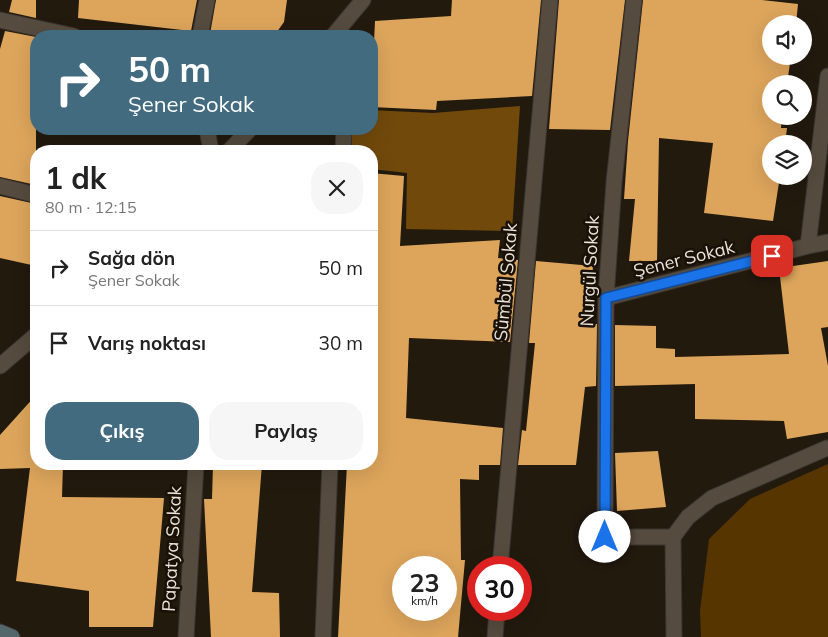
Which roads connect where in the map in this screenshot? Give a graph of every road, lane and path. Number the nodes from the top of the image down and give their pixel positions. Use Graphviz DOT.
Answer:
graph roads {
  1 [pos="207,0"];
  2 [pos="363,0"];
  3 [pos="550,0"];
  4 [pos="634,0"];
  5 [pos="348,19"];
  6 [pos="0,20"];
  7 [pos="46,30"];
  8 [pos="201,30"];
  9 [pos="338,30"];
  10 [pos="348,30"];
  11 [pos="828,76"];
  12 [pos="244,135"];
  13 [pos="235,145"];
  14 [pos="0,186"];
  15 [pos="30,194"];
  16 [pos="828,242"];
  17 [pos="808,246"];
  18 [pos="606,298"];
  19 [pos="30,340"];
  20 [pos="0,366"];
  21 [pos="827,448"];
  22 [pos="196,470"];
  23 [pos="330,470"];
  24 [pos="673,537"];
  25 [pos="501,556"];
  26 [pos="496,621"];
  27 [pos="0,632"];
  28 [pos="12,637"];
  29 [pos="186,637"];
  30 [pos="323,637"];
  31 [pos="495,637"];
  32 [pos="674,637"];
  1 -- 8 [label="street"];
  2 -- 5 [label="street"];
  3 -- 25 [label="street, Sümbül Sokak"];
  4 -- 18 [label="street, Nurgül Sokak"];
  5 -- 9 [label="street"];
  5 -- 10 [label="street"];
  6 -- 7 [label="street"];
  11 -- 17 [label="street"];
  12 -- 13 [label="street"];
  14 -- 15 [label="street"];
  16 -- 17 [label="street, Şener Sokak"];
  17 -- 18 [label="street, Şener Sokak"];
  18 -- 24 [label="street, Nurgül Sokak"];
  19 -- 20 [label="street"];
  21 -- 24 [label="street"];
  22 -- 29 [label="street, Papatya Sokak"];
  23 -- 30 [label="street"];
  24 -- 32 [label="street"];
  26 -- 31 [label="street"];
  27 -- 28 [label="main road"];
}
